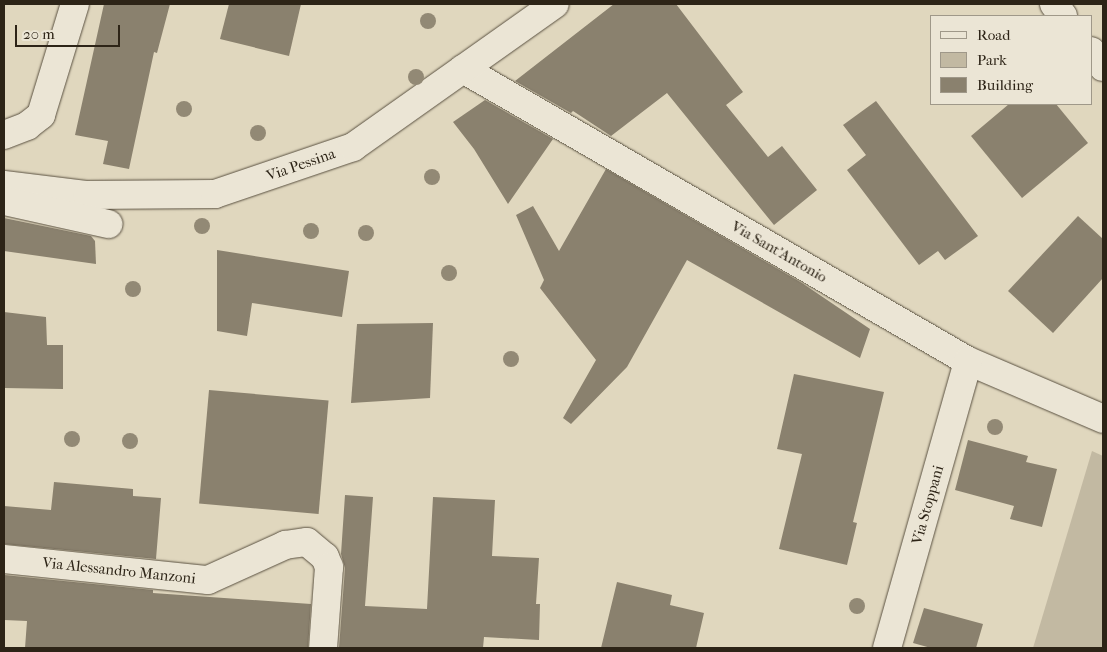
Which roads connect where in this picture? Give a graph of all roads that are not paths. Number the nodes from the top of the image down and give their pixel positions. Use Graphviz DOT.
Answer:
graph roads {
  1 [pos="75,4"];
  2 [pos="555,4"];
  3 [pos="1054,4"];
  4 [pos="1063,15"];
  5 [pos="1092,52"];
  6 [pos="1103,67"];
  7 [pos="463,69"];
  8 [pos="4,135"];
  9 [pos="4,185"];
  10 [pos="4,200"];
  11 [pos="108,224"];
  12 [pos="968,361"];
  13 [pos="1103,419"];
  14 [pos="4,559"];
  15 [pos="323,648"];
  16 [pos="887,648"];
  1 -- 8 [label="street"];
  2 -- 7 [label="street, Via Pessina"];
  3 -- 4 [label="street"];
  5 -- 6 [label="street"];
  7 -- 9 [label="street, Via Pessina"];
  7 -- 12 [label="street, Via Sant'Antonio"];
  10 -- 11 [label="street"];
  12 -- 13 [label="street, Via Sant'Antonio"];
  12 -- 16 [label="street, Via Stoppani"];
  14 -- 15 [label="street, Via Alessandro Manzoni"];
}
